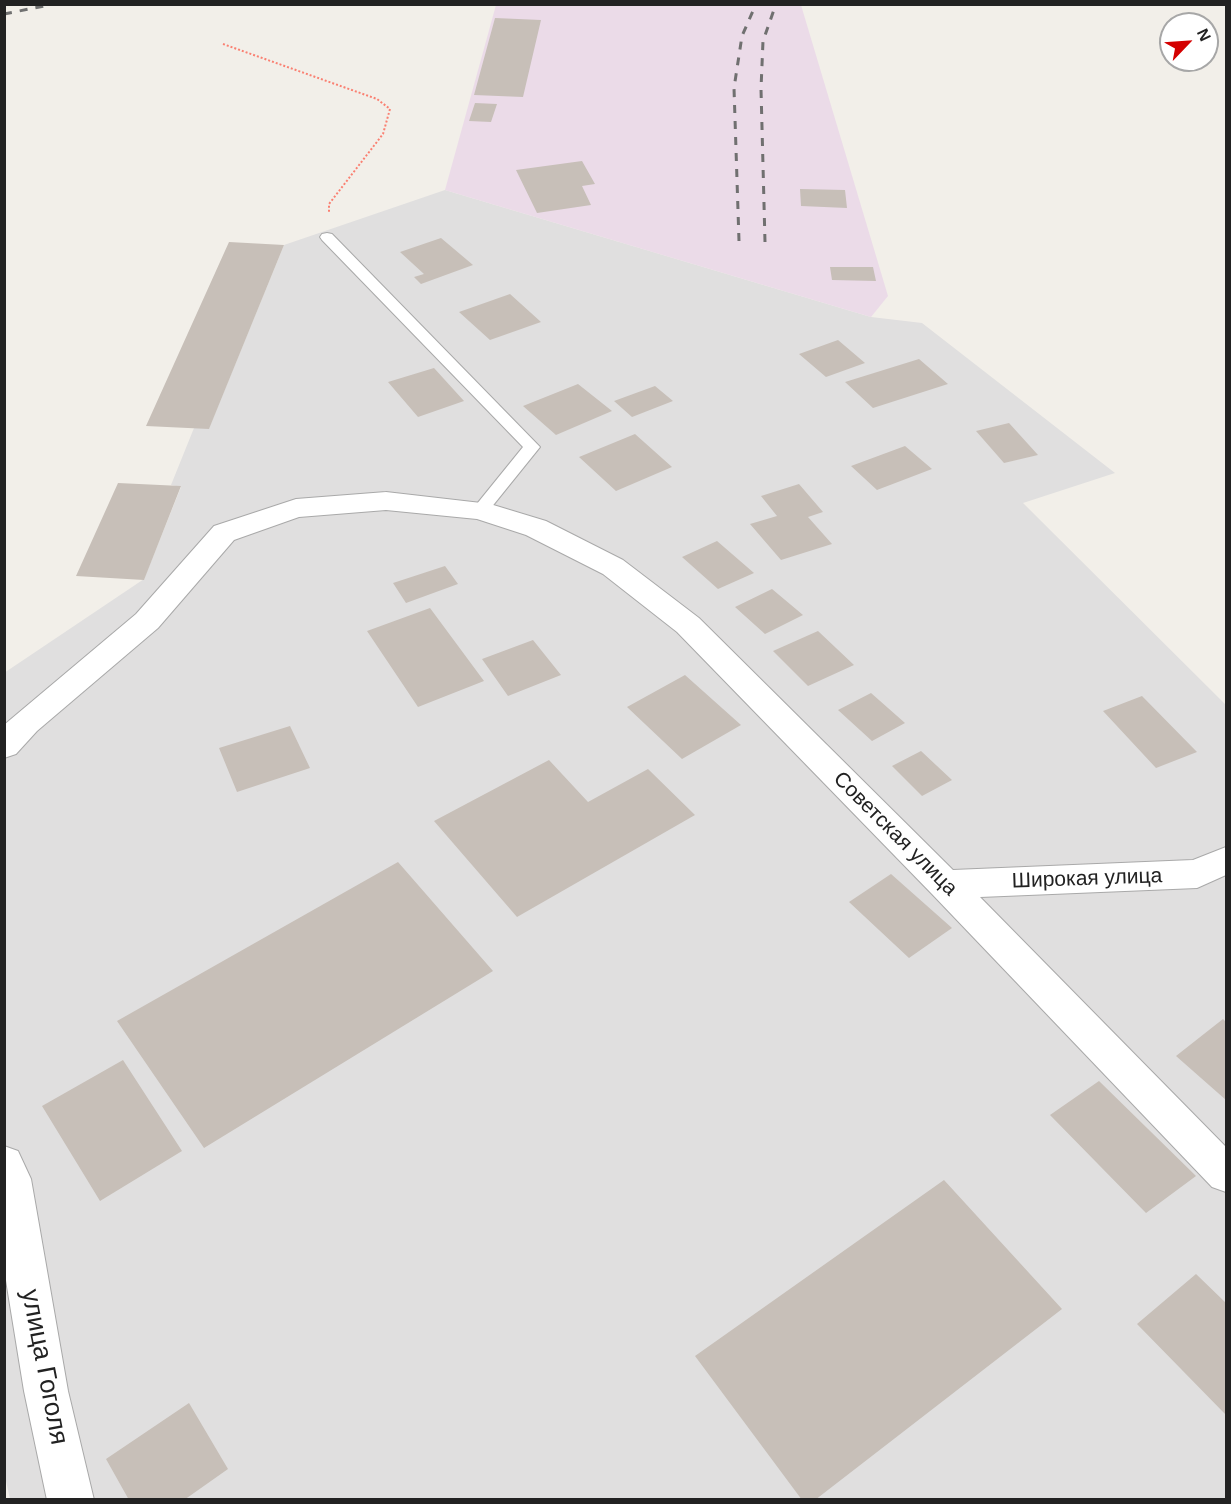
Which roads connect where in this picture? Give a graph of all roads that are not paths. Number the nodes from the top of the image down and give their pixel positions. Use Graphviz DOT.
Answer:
graph roads {
  1 [pos="327,237"];
  2 [pos="480,510"];
  3 [pos="4,746"];
  4 [pos="1227,860"];
  5 [pos="945,884"];
  6 [pos="4,1164"];
  7 [pos="1227,1174"];
  8 [pos="71,1500"];
  1 -- 2 [label="lane"];
  2 -- 3 [label="street, Советская улица"];
  2 -- 5 [label="street, Советская улица"];
  4 -- 5 [label="street, Широкая улица"];
  5 -- 7 [label="street, Советская улица"];
  6 -- 8 [label="street, улица Гоголя"];
}
